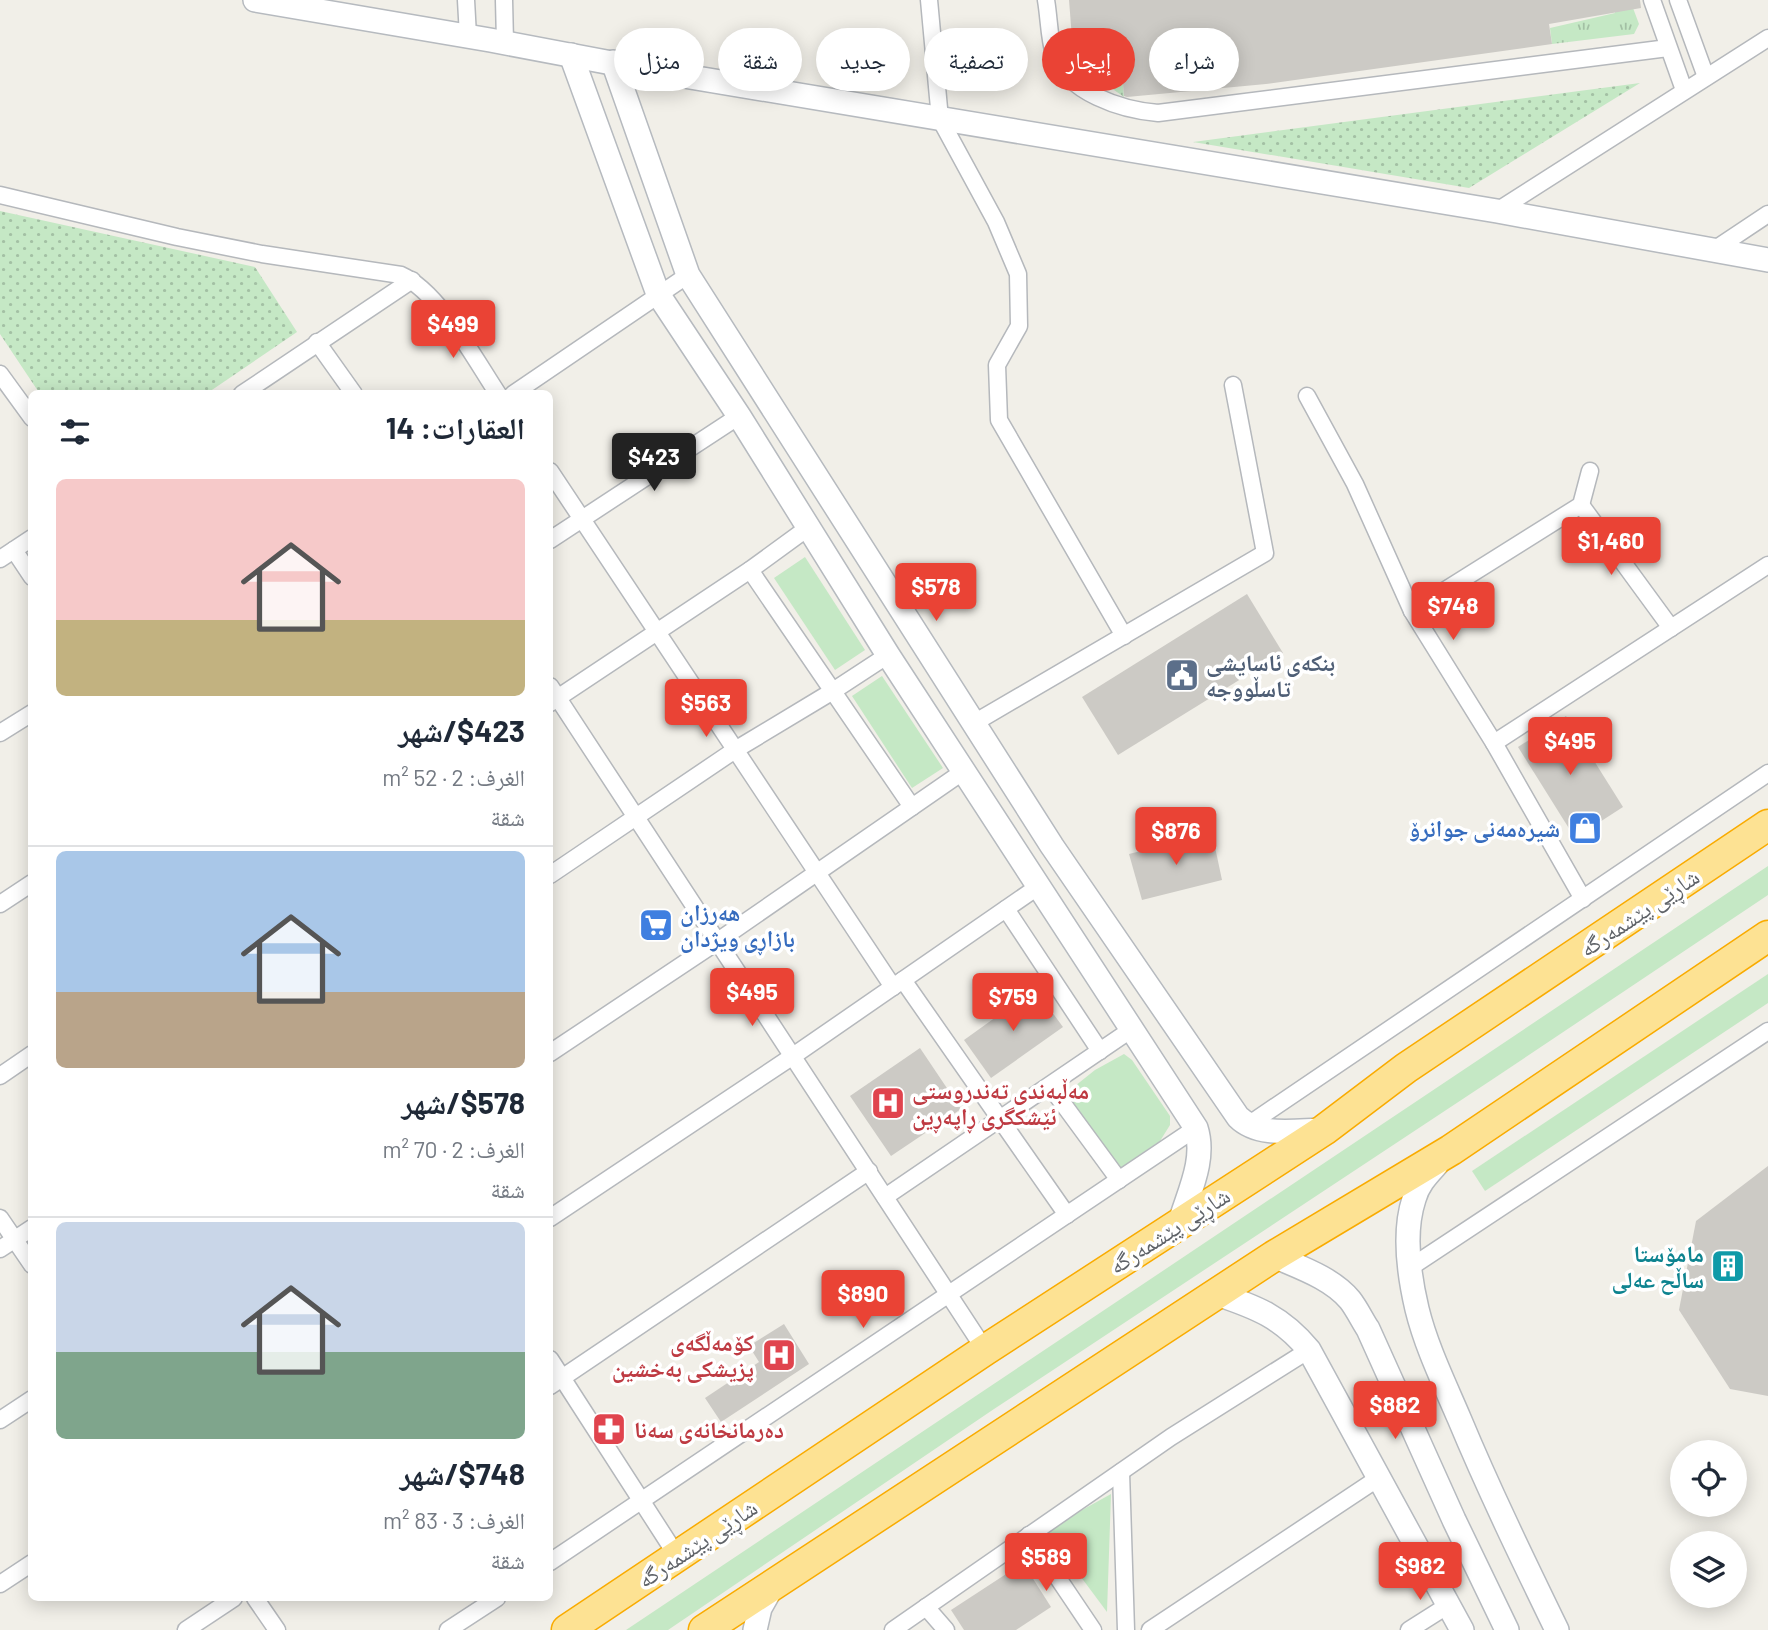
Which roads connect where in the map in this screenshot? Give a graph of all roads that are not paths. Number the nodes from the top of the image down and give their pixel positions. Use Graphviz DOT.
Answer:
graph roads {
  1 [pos="255,0"];
  2 [pos="467,0"];
  3 [pos="504,0"];
  4 [pos="929,0"];
  5 [pos="1046,0"];
  6 [pos="1652,0"];
  7 [pos="1678,0"];
  8 [pos="468,36"];
  9 [pos="1768,38"];
  10 [pos="505,43"];
  11 [pos="1668,48"];
  12 [pos="571,55"];
  13 [pos="613,62"];
  14 [pos="1706,77"];
  15 [pos="1684,90"];
  16 [pos="940,119"];
  17 [pos="0,195"];
  18 [pos="1497,211"];
  19 [pos="1768,215"];
  20 [pos="1714,250"];
  21 [pos="1768,260"];
  22 [pos="688,275"];
  23 [pos="412,280"];
  24 [pos="658,294"];
  25 [pos="317,342"];
  26 [pos="0,374"];
  27 [pos="1233,385"];
  28 [pos="249,390"];
  29 [pos="351,390"];
  30 [pos="495,390"];
  31 [pos="519,390"];
  32 [pos="1307,396"];
  33 [pos="28,412"];
  34 [pos="739,416"];
  35 [pos="1590,471"];
  36 [pos="553,476"];
  37 [pos="1581,505"];
  38 [pos="581,518"];
  39 [pos="809,527"];
  40 [pos="553,538"];
  41 [pos="28,541"];
  42 [pos="7,555"];
  43 [pos="1768,565"];
  44 [pos="750,570"];
  45 [pos="28,573"];
  46 [pos="1412,611"];
  47 [pos="1671,628"];
  48 [pos="656,631"];
  49 [pos="1124,636"];
  50 [pos="888,654"];
  51 [pos="833,691"];
  52 [pos="553,694"];
  53 [pos="553,696"];
  54 [pos="28,716"];
  55 [pos="974,723"];
  56 [pos="0,733"];
  57 [pos="1494,743"];
  58 [pos="735,750"];
  59 [pos="964,771"];
  60 [pos="1768,773"];
  61 [pos="912,807"];
  62 [pos="636,817"];
  63 [pos="1768,825"];
  64 [pos="816,872"];
  65 [pos="553,873"];
  66 [pos="28,886"];
  67 [pos="1039,886"];
  68 [pos="1583,898"];
  69 [pos="0,904"];
  70 [pos="1006,909"];
  71 [pos="1768,936"];
  72 [pos="718,941"];
  73 [pos="898,983"];
  74 [pos="1132,1029"];
  75 [pos="1768,1031"];
  76 [pos="553,1051"];
  77 [pos="1100,1051"];
  78 [pos="793,1056"];
  79 [pos="28,1057"];
  80 [pos="0,1076"];
  81 [pos="1050,1086"];
  82 [pos="1001,1119"];
  83 [pos="1248,1125"];
  84 [pos="1196,1128"];
  85 [pos="1324,1130"];
  86 [pos="1451,1150"];
  87 [pos="869,1171"];
  88 [pos="1119,1180"];
  89 [pos="885,1197"];
  90 [pos="1067,1215"];
  91 [pos="553,1216"];
  92 [pos="0,1218"];
  93 [pos="1180,1222"];
  94 [pos="28,1231"];
  95 [pos="15,1240"];
  96 [pos="0,1250"];
  97 [pos="1274,1256"];
  98 [pos="28,1259"];
  99 [pos="1411,1267"];
  100 [pos="1217,1294"];
  101 [pos="947,1295"];
  102 [pos="985,1350"];
  103 [pos="1309,1350"];
  104 [pos="556,1382"];
  105 [pos="28,1402"];
  106 [pos="0,1420"];
  107 [pos="1121,1472"];
  108 [pos="1380,1478"];
  109 [pos="642,1501"];
  110 [pos="1029,1535"];
  111 [pos="677,1556"];
  112 [pos="553,1560"];
  113 [pos="28,1566"];
  114 [pos="776,1581"];
  115 [pos="0,1584"];
  116 [pos="230,1601"];
  117 [pos="257,1601"];
  118 [pos="492,1601"];
  119 [pos="1450,1604"];
  120 [pos="926,1607"];
  121 [pos="1155,1629"];
  122 [pos="186,1630"];
  123 [pos="277,1630"];
  124 [pos="448,1630"];
  125 [pos="567,1630"];
  126 [pos="704,1630"];
  127 [pos="755,1630"];
  128 [pos="893,1630"];
  129 [pos="946,1630"];
  130 [pos="1093,1630"];
  131 [pos="1126,1630"];
  132 [pos="1409,1630"];
  133 [pos="1462,1630"];
  134 [pos="1507,1630"];
  135 [pos="1557,1630"];
  1 -- 8 [label="main road"];
  2 -- 8 [label="street"];
  3 -- 10 [label="street"];
  4 -- 16 [label="street"];
  5 -- 11 [label="street"];
  6 -- 11 [label="street"];
  7 -- 14 [label="street"];
  8 -- 10 [label="main road"];
  9 -- 14 [label="street"];
  10 -- 12 [label="main road"];
  11 -- 15 [label="street"];
  12 -- 13 [label="main road"];
  12 -- 24 [label="main road"];
  13 -- 16 [label="main road"];
  13 -- 22 [label="main road"];
  14 -- 15 [label="street"];
  15 -- 18 [label="street"];
  16 -- 18 [label="main road"];
  16 -- 49 [label="street"];
  17 -- 23 [label="street"];
  18 -- 20 [label="main road"];
  19 -- 20 [label="street"];
  20 -- 21 [label="main road"];
  22 -- 24 [label="street"];
  22 -- 55 [label="main road"];
  23 -- 25 [label="street"];
  23 -- 30 [label="street"];
  24 -- 31 [label="street"];
  24 -- 34 [label="main road"];
  25 -- 28 [label="street"];
  25 -- 29 [label="street"];
  26 -- 33 [label="street"];
  27 -- 49 [label="street"];
  32 -- 46 [label="street"];
  34 -- 38 [label="street"];
  34 -- 39 [label="main road"];
  35 -- 37 [label="street"];
  36 -- 38 [label="street"];
  37 -- 46 [label="street"];
  37 -- 47 [label="street"];
  38 -- 40 [label="street"];
  38 -- 48 [label="street"];
  39 -- 44 [label="street"];
  39 -- 50 [label="main road"];
  41 -- 42 [label="street"];
  42 -- 45 [label="street"];
  43 -- 47 [label="street"];
  44 -- 48 [label="street"];
  44 -- 51 [label="street"];
  46 -- 57 [label="street"];
  47 -- 57 [label="street"];
  48 -- 52 [label="street"];
  48 -- 58 [label="street"];
  49 -- 55 [label="street"];
  50 -- 51 [label="street"];
  50 -- 59 [label="main road"];
  51 -- 58 [label="street"];
  51 -- 61 [label="street"];
  53 -- 62 [label="street"];
  54 -- 56 [label="street"];
  55 -- 83 [label="main road"];
  57 -- 68 [label="street"];
  58 -- 62 [label="street"];
  58 -- 64 [label="street"];
  59 -- 61 [label="street"];
  59 -- 67 [label="main road"];
  60 -- 68 [label="street"];
  61 -- 64 [label="street"];
  62 -- 65 [label="street"];
  62 -- 72 [label="street"];
  63 -- 85 [label="highway, شاڕێی پێشمەرگە"];
  64 -- 72 [label="street"];
  64 -- 73 [label="street"];
  66 -- 69 [label="street"];
  67 -- 70 [label="street"];
  67 -- 74 [label="main road"];
  68 -- 83 [label="street"];
  70 -- 73 [label="street"];
  70 -- 77 [label="street"];
  71 -- 86 [label="highway"];
  72 -- 76 [label="street"];
  72 -- 78 [label="street"];
  73 -- 78 [label="street"];
  73 -- 82 [label="street"];
  74 -- 77 [label="street"];
  74 -- 84 [label="main road"];
  75 -- 99 [label="street"];
  77 -- 81 [label="street"];
  78 -- 87 [label="street"];
  78 -- 91 [label="street"];
  79 -- 80 [label="street"];
  81 -- 82 [label="street"];
  81 -- 88 [label="street"];
  82 -- 89 [label="street"];
  82 -- 90 [label="street"];
  83 -- 85 [label="main road"];
  84 -- 88 [label="street"];
  84 -- 93 [label="main road"];
  85 -- 93 [label="highway, شاڕێی پێشمەرگە"];
  86 -- 97 [label="highway"];
  86 -- 99 [label="main road"];
  87 -- 89 [label="street"];
  87 -- 104 [label="street"];
  88 -- 90 [label="street"];
  89 -- 101 [label="street"];
  90 -- 101 [label="street"];
  92 -- 95 [label="street"];
  93 -- 102 [label="highway, شاڕێی پێشمەرگە"];
  94 -- 95 [label="street"];
  95 -- 96 [label="street"];
  95 -- 98 [label="street"];
  97 -- 100 [label="highway"];
  97 -- 134 [label="main road"];
  99 -- 135 [label="main road"];
  100 -- 103 [label="main road"];
  100 -- 114 [label="highway"];
  101 -- 102 [label="street"];
  101 -- 109 [label="street"];
  102 -- 111 [label="highway, شاڕێی پێشمەرگە"];
  103 -- 107 [label="street"];
  103 -- 108 [label="main road"];
  104 -- 109 [label="street"];
  105 -- 106 [label="street"];
  107 -- 110 [label="street"];
  107 -- 131 [label="street"];
  108 -- 119 [label="main road"];
  108 -- 121 [label="street"];
  109 -- 111 [label="street"];
  109 -- 112 [label="street"];
  110 -- 120 [label="street"];
  110 -- 130 [label="street"];
  111 -- 125 [label="highway, شاڕێی پێشمەرگە"];
  113 -- 115 [label="street"];
  114 -- 126 [label="highway"];
  114 -- 127 [label="main road"];
  116 -- 122 [label="street"];
  117 -- 123 [label="street"];
  118 -- 124 [label="street"];
  119 -- 132 [label="street"];
  119 -- 133 [label="main road"];
  120 -- 128 [label="street"];
  120 -- 129 [label="street"];
}
